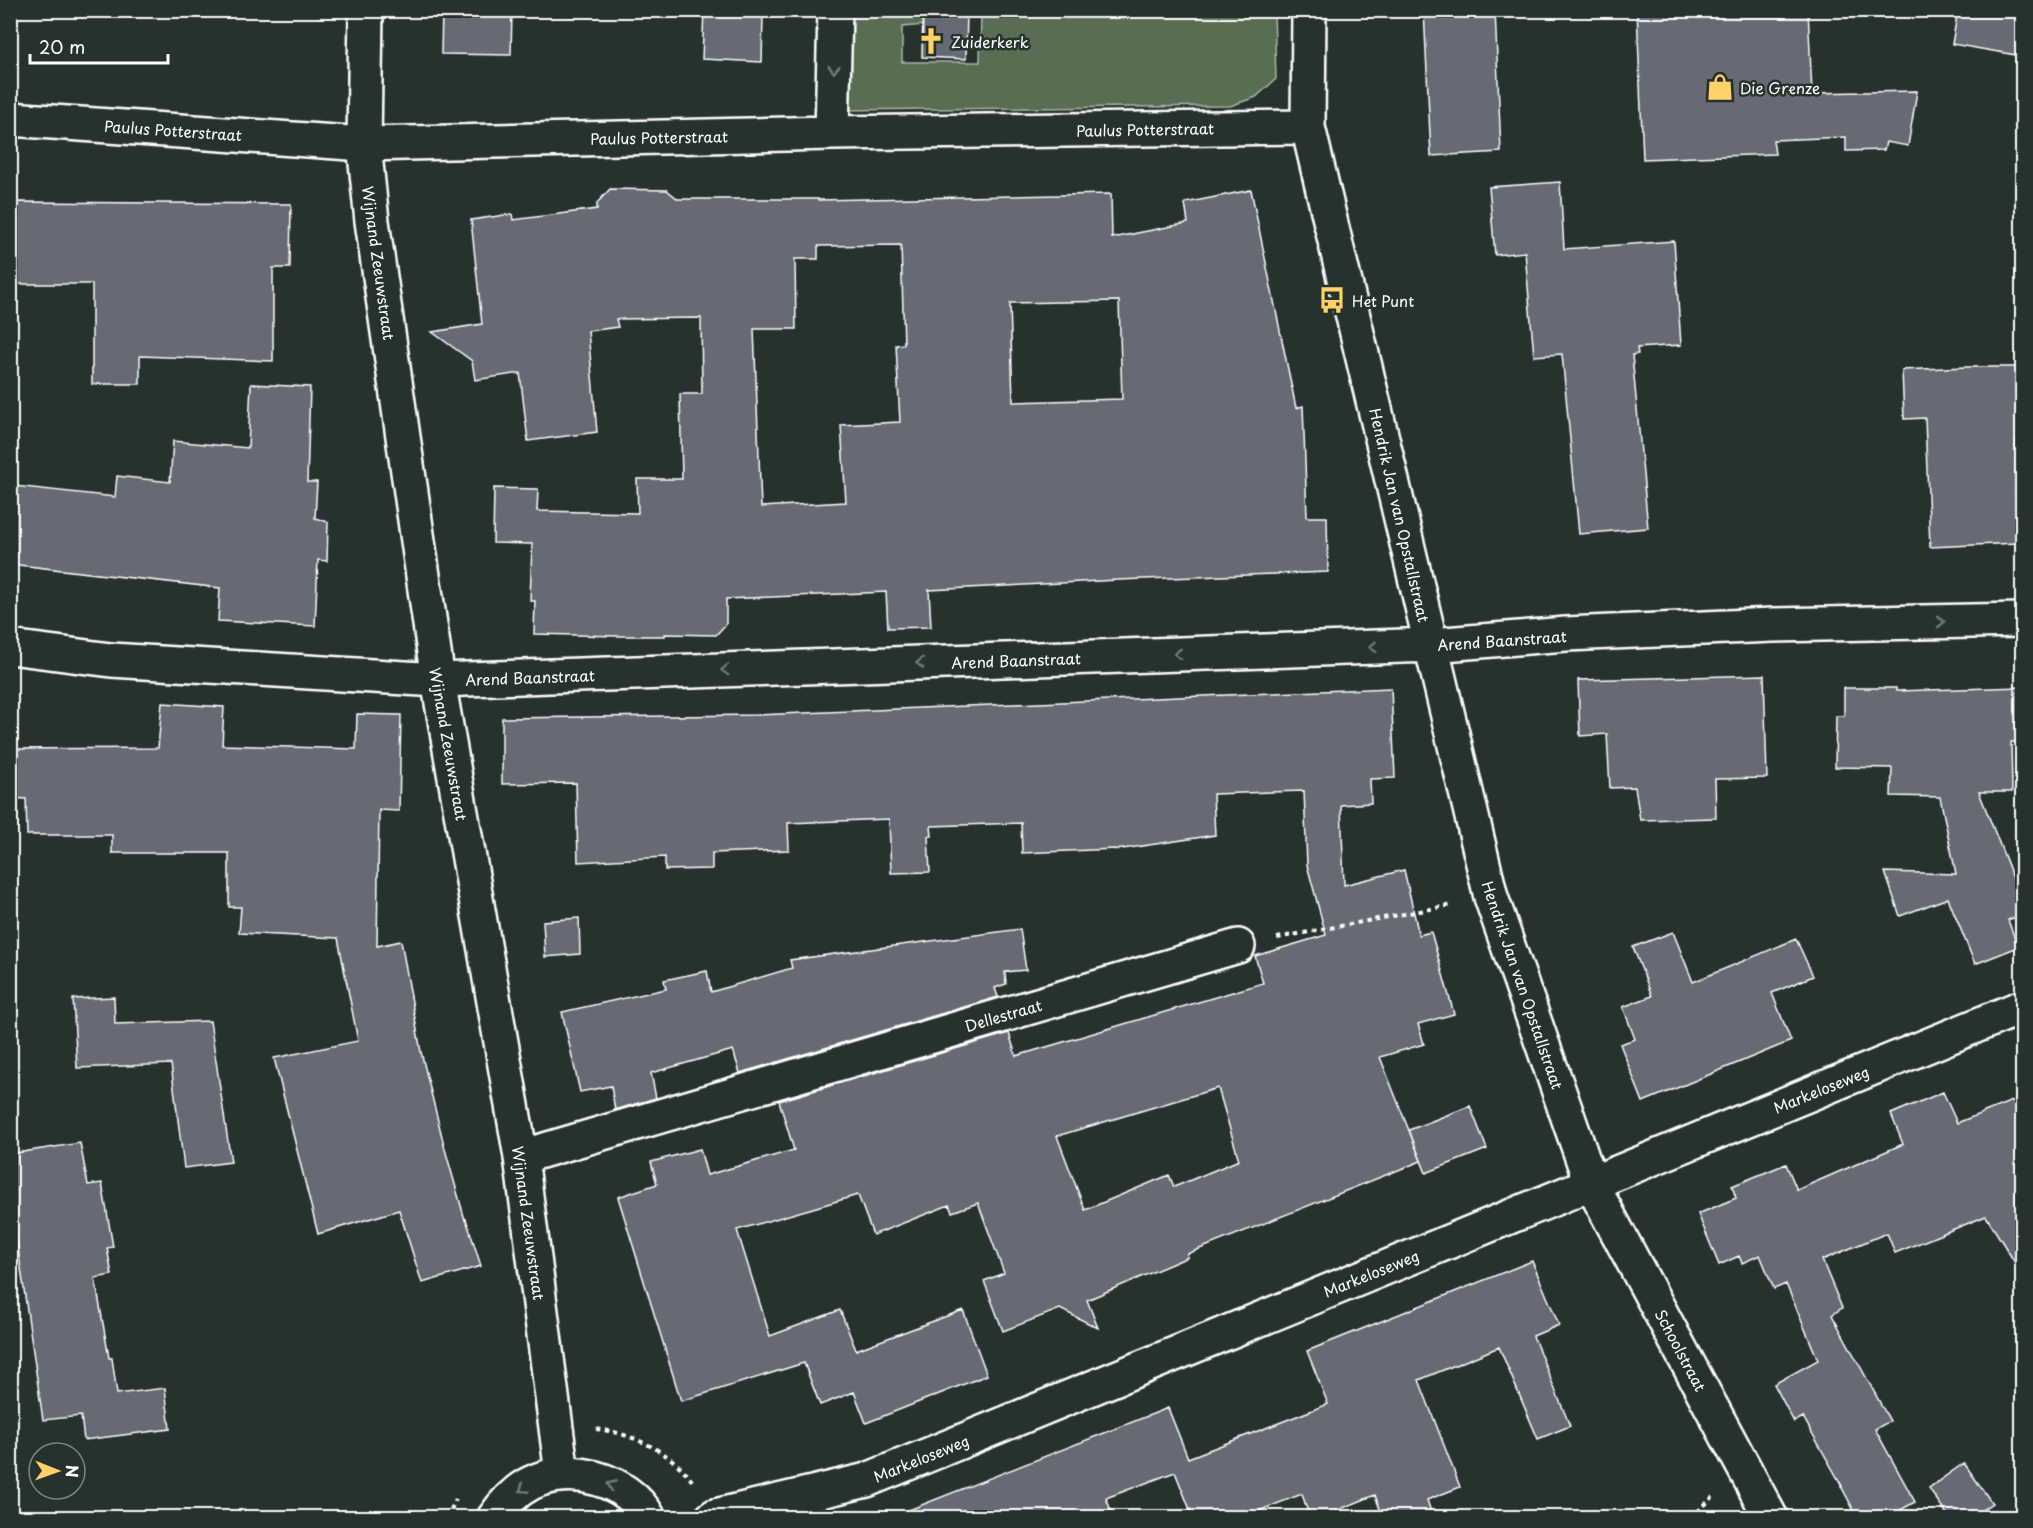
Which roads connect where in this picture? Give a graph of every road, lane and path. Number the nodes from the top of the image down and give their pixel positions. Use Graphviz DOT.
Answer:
graph roads {
  1 [pos="366,10"];
  2 [pos="835,10"];
  3 [pos="1309,10"];
  4 [pos="10,118"];
  5 [pos="1308,127"];
  6 [pos="832,133"];
  7 [pos="364,144"];
  8 [pos="2022,620"];
  9 [pos="1431,645"];
  10 [pos="10,647"];
  11 [pos="438,680"];
  12 [pos="1491,897"];
  13 [pos="1238,946"];
  14 [pos="2022,1007"];
  15 [pos="521,1157"];
  16 [pos="1591,1183"];
  17 [pos="562,1474"];
  18 [pos="713,1517"];
  19 [pos="494,1518"];
  20 [pos="648,1518"];
  21 [pos="1771,1518"];
  1 -- 7 [label="street, Wijnand Zeeuwstraat"];
  2 -- 6 [label="street, one-way"];
  3 -- 5 [label="street, Hendrik Jan van Opstallstraat"];
  4 -- 7 [label="street, Paulus Potterstraat"];
  5 -- 6 [label="street, Paulus Potterstraat"];
  5 -- 9 [label="street, Hendrik Jan van Opstallstraat"];
  6 -- 7 [label="street, Paulus Potterstraat"];
  7 -- 11 [label="street, Wijnand Zeeuwstraat"];
  9 -- 8 [label="street, Arend Baanstraat, one-way"];
  9 -- 11 [label="street, Arend Baanstraat, one-way"];
  9 -- 12 [label="street, Hendrik Jan van Opstallstraat"];
  10 -- 11 [label="street, Arend Baanstraat"];
  11 -- 15 [label="street, Wijnand Zeeuwstraat"];
  12 -- 13 [label="path"];
  12 -- 16 [label="street, Hendrik Jan van Opstallstraat"];
  13 -- 15 [label="street, Dellestraat"];
  14 -- 16 [label="street, Markeloseweg"];
  15 -- 17 [label="street, Wijnand Zeeuwstraat"];
  16 -- 18 [label="street, Markeloseweg"];
  16 -- 21 [label="street, Schoolstraat"];
  17 -- 19 [label="street, one-way"];
  20 -- 17 [label="street, one-way"];
}
